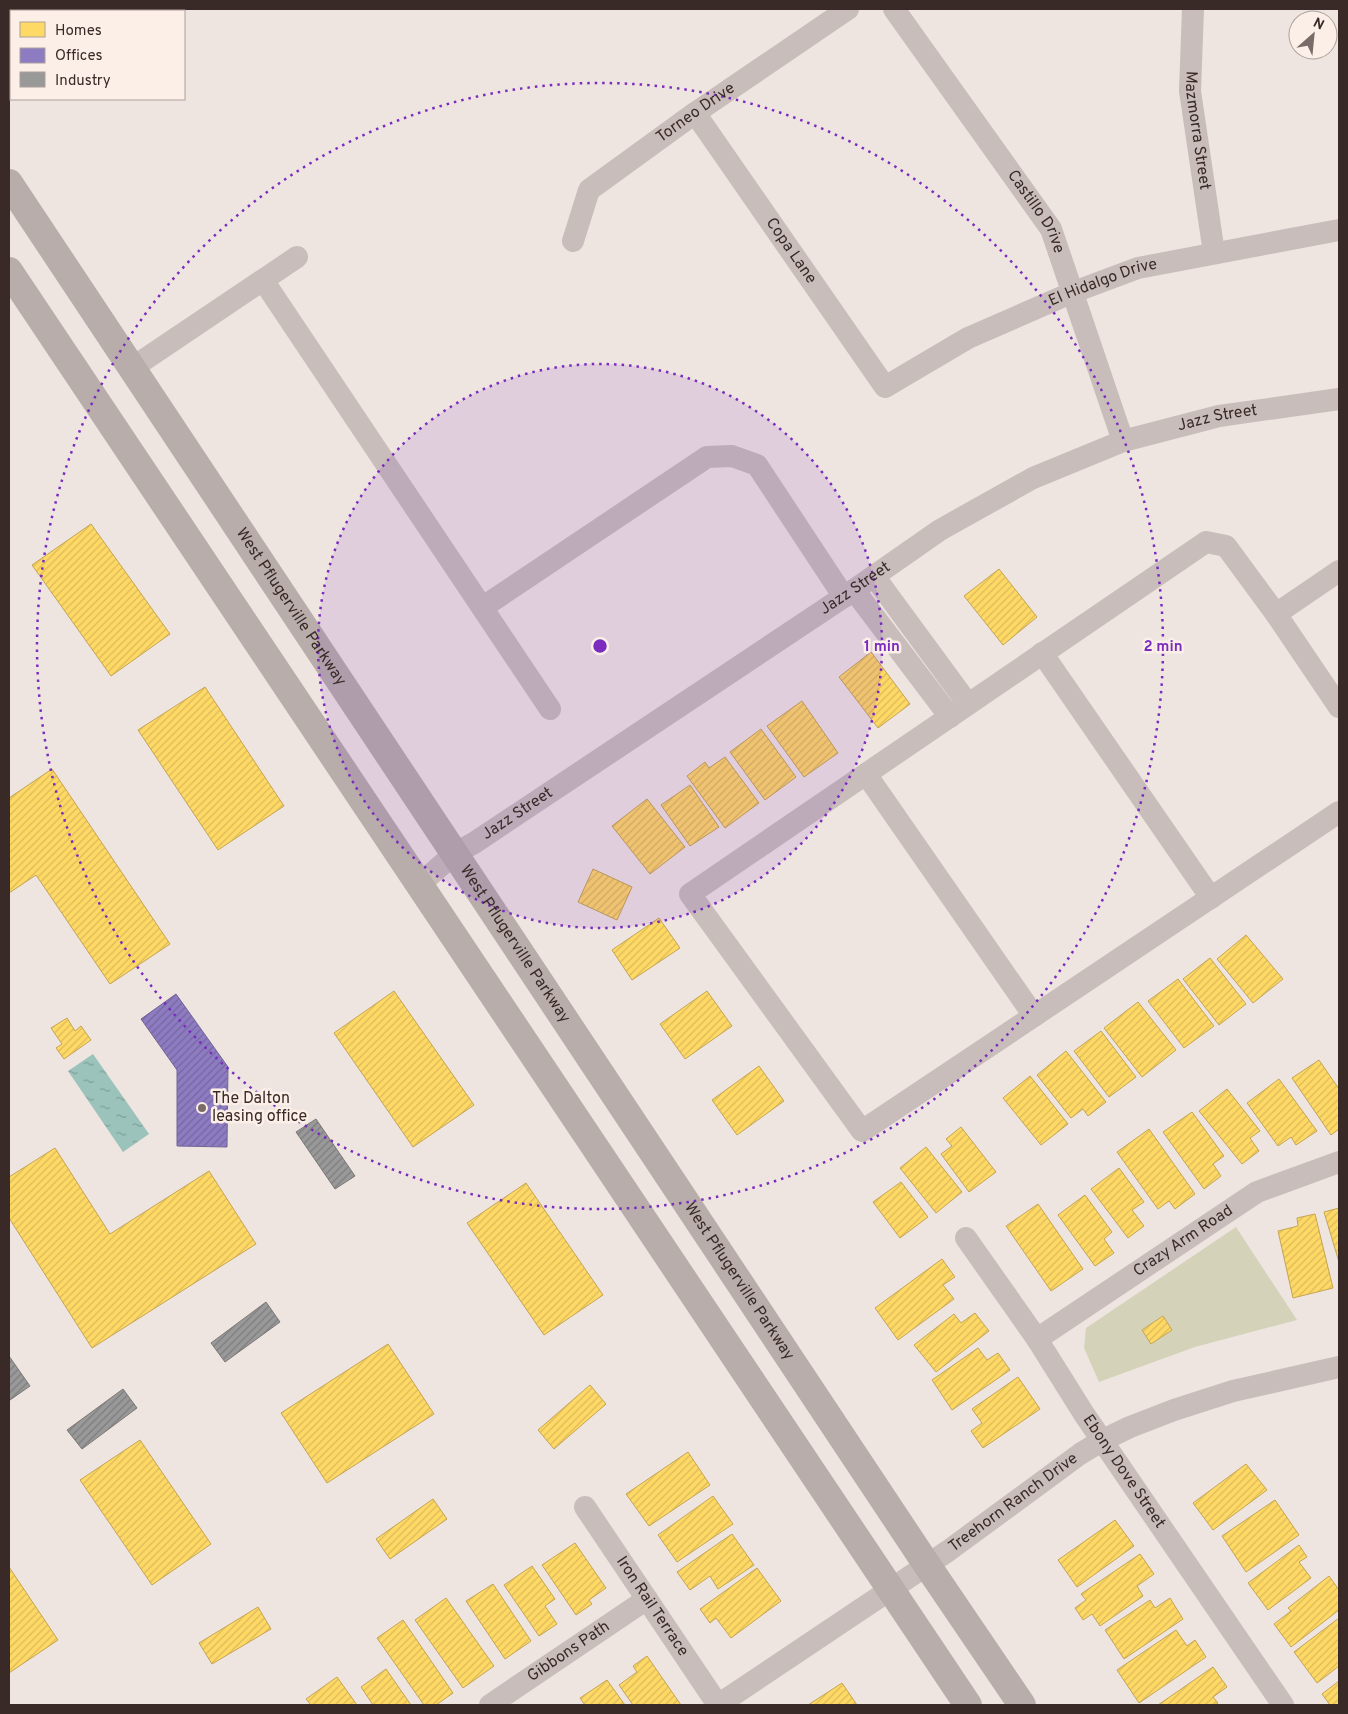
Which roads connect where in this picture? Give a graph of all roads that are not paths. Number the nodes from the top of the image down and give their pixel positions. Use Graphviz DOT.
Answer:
graph roads {
  1 [pos="848,9"];
  2 [pos="894,9"];
  3 [pos="1193,9"];
  4 [pos="695,113"];
  5 [pos="9,183"];
  6 [pos="1339,230"];
  7 [pos="573,241"];
  8 [pos="1214,253"];
  9 [pos="297,257"];
  10 [pos="9,271"];
  11 [pos="263,280"];
  12 [pos="1071,293"];
  13 [pos="132,368"];
  14 [pos="885,387"];
  15 [pos="1339,398"];
  16 [pos="1123,441"];
  17 [pos="1339,571"];
  18 [pos="874,576"];
  19 [pos="849,593"];
  20 [pos="483,607"];
  21 [pos="1276,614"];
  22 [pos="922,641"];
  23 [pos="1042,653"];
  24 [pos="902,654"];
  25 [pos="968,704"];
  26 [pos="1339,707"];
  27 [pos="550,709"];
  28 [pos="950,717"];
  29 [pos="866,774"];
  30 [pos="1339,812"];
  31 [pos="454,854"];
  32 [pos="419,885"];
  33 [pos="1211,898"];
  34 [pos="1034,1016"];
  35 [pos="1339,1162"];
  36 [pos="966,1238"];
  37 [pos="1037,1339"];
  38 [pos="1339,1367"];
  39 [pos="1103,1440"];
  40 [pos="585,1507"];
  41 [pos="926,1565"];
  42 [pos="890,1590"];
  43 [pos="647,1598"];
  44 [pos="490,1705"];
  45 [pos="718,1705"];
  46 [pos="968,1705"];
  47 [pos="1022,1705"];
  48 [pos="1283,1705"];
  1 -- 4 [label="street, Torneo Drive"];
  2 -- 12 [label="street, Castillo Drive"];
  3 -- 8 [label="street, Mazmorra Street"];
  4 -- 7 [label="street, Torneo Drive"];
  4 -- 14 [label="street, Copa Lane"];
  5 -- 13 [label="main road, West Pflugerville Parkway"];
  6 -- 8 [label="street, El Hidalgo Drive"];
  8 -- 12 [label="street, El Hidalgo Drive"];
  9 -- 11 [label="street"];
  10 -- 32 [label="main road"];
  11 -- 13 [label="street"];
  11 -- 20 [label="street"];
  12 -- 14 [label="street, El Hidalgo Drive"];
  12 -- 16 [label="street, Castillo Drive"];
  13 -- 31 [label="main road, West Pflugerville Parkway"];
  15 -- 16 [label="street, Jazz Street"];
  16 -- 18 [label="street, Jazz Street"];
  17 -- 21 [label="street"];
  18 -- 19 [label="street, Jazz Street"];
  18 -- 22 [label="street"];
  19 -- 20 [label="street"];
  19 -- 24 [label="street"];
  19 -- 31 [label="street, Jazz Street"];
  20 -- 27 [label="street"];
  21 -- 23 [label="street"];
  21 -- 26 [label="street"];
  22 -- 24 [label="street"];
  22 -- 25 [label="street"];
  23 -- 25 [label="street"];
  23 -- 33 [label="street"];
  24 -- 28 [label="street"];
  25 -- 28 [label="street"];
  28 -- 29 [label="street"];
  29 -- 34 [label="street"];
  29 -- 34 [label="street"];
  30 -- 33 [label="street"];
  31 -- 32 [label="street, Jazz Street"];
  31 -- 41 [label="main road, West Pflugerville Parkway"];
  32 -- 42 [label="main road"];
  33 -- 34 [label="street"];
  35 -- 37 [label="street, Crazy Arm Road"];
  36 -- 37 [label="street, Ebony Dove Street"];
  37 -- 39 [label="street, Ebony Dove Street"];
  38 -- 39 [label="street, Treehorn Ranch Drive"];
  39 -- 41 [label="street, Treehorn Ranch Drive"];
  39 -- 48 [label="street, Ebony Dove Street"];
  40 -- 43 [label="street, Iron Rail Terrace"];
  41 -- 42 [label="street, Treehorn Ranch Drive"];
  41 -- 47 [label="main road, West Pflugerville Parkway"];
  42 -- 45 [label="street, Treehorn Ranch Drive"];
  42 -- 46 [label="main road"];
  43 -- 44 [label="street, Gibbons Path"];
  43 -- 45 [label="street, Iron Rail Terrace"];
}
